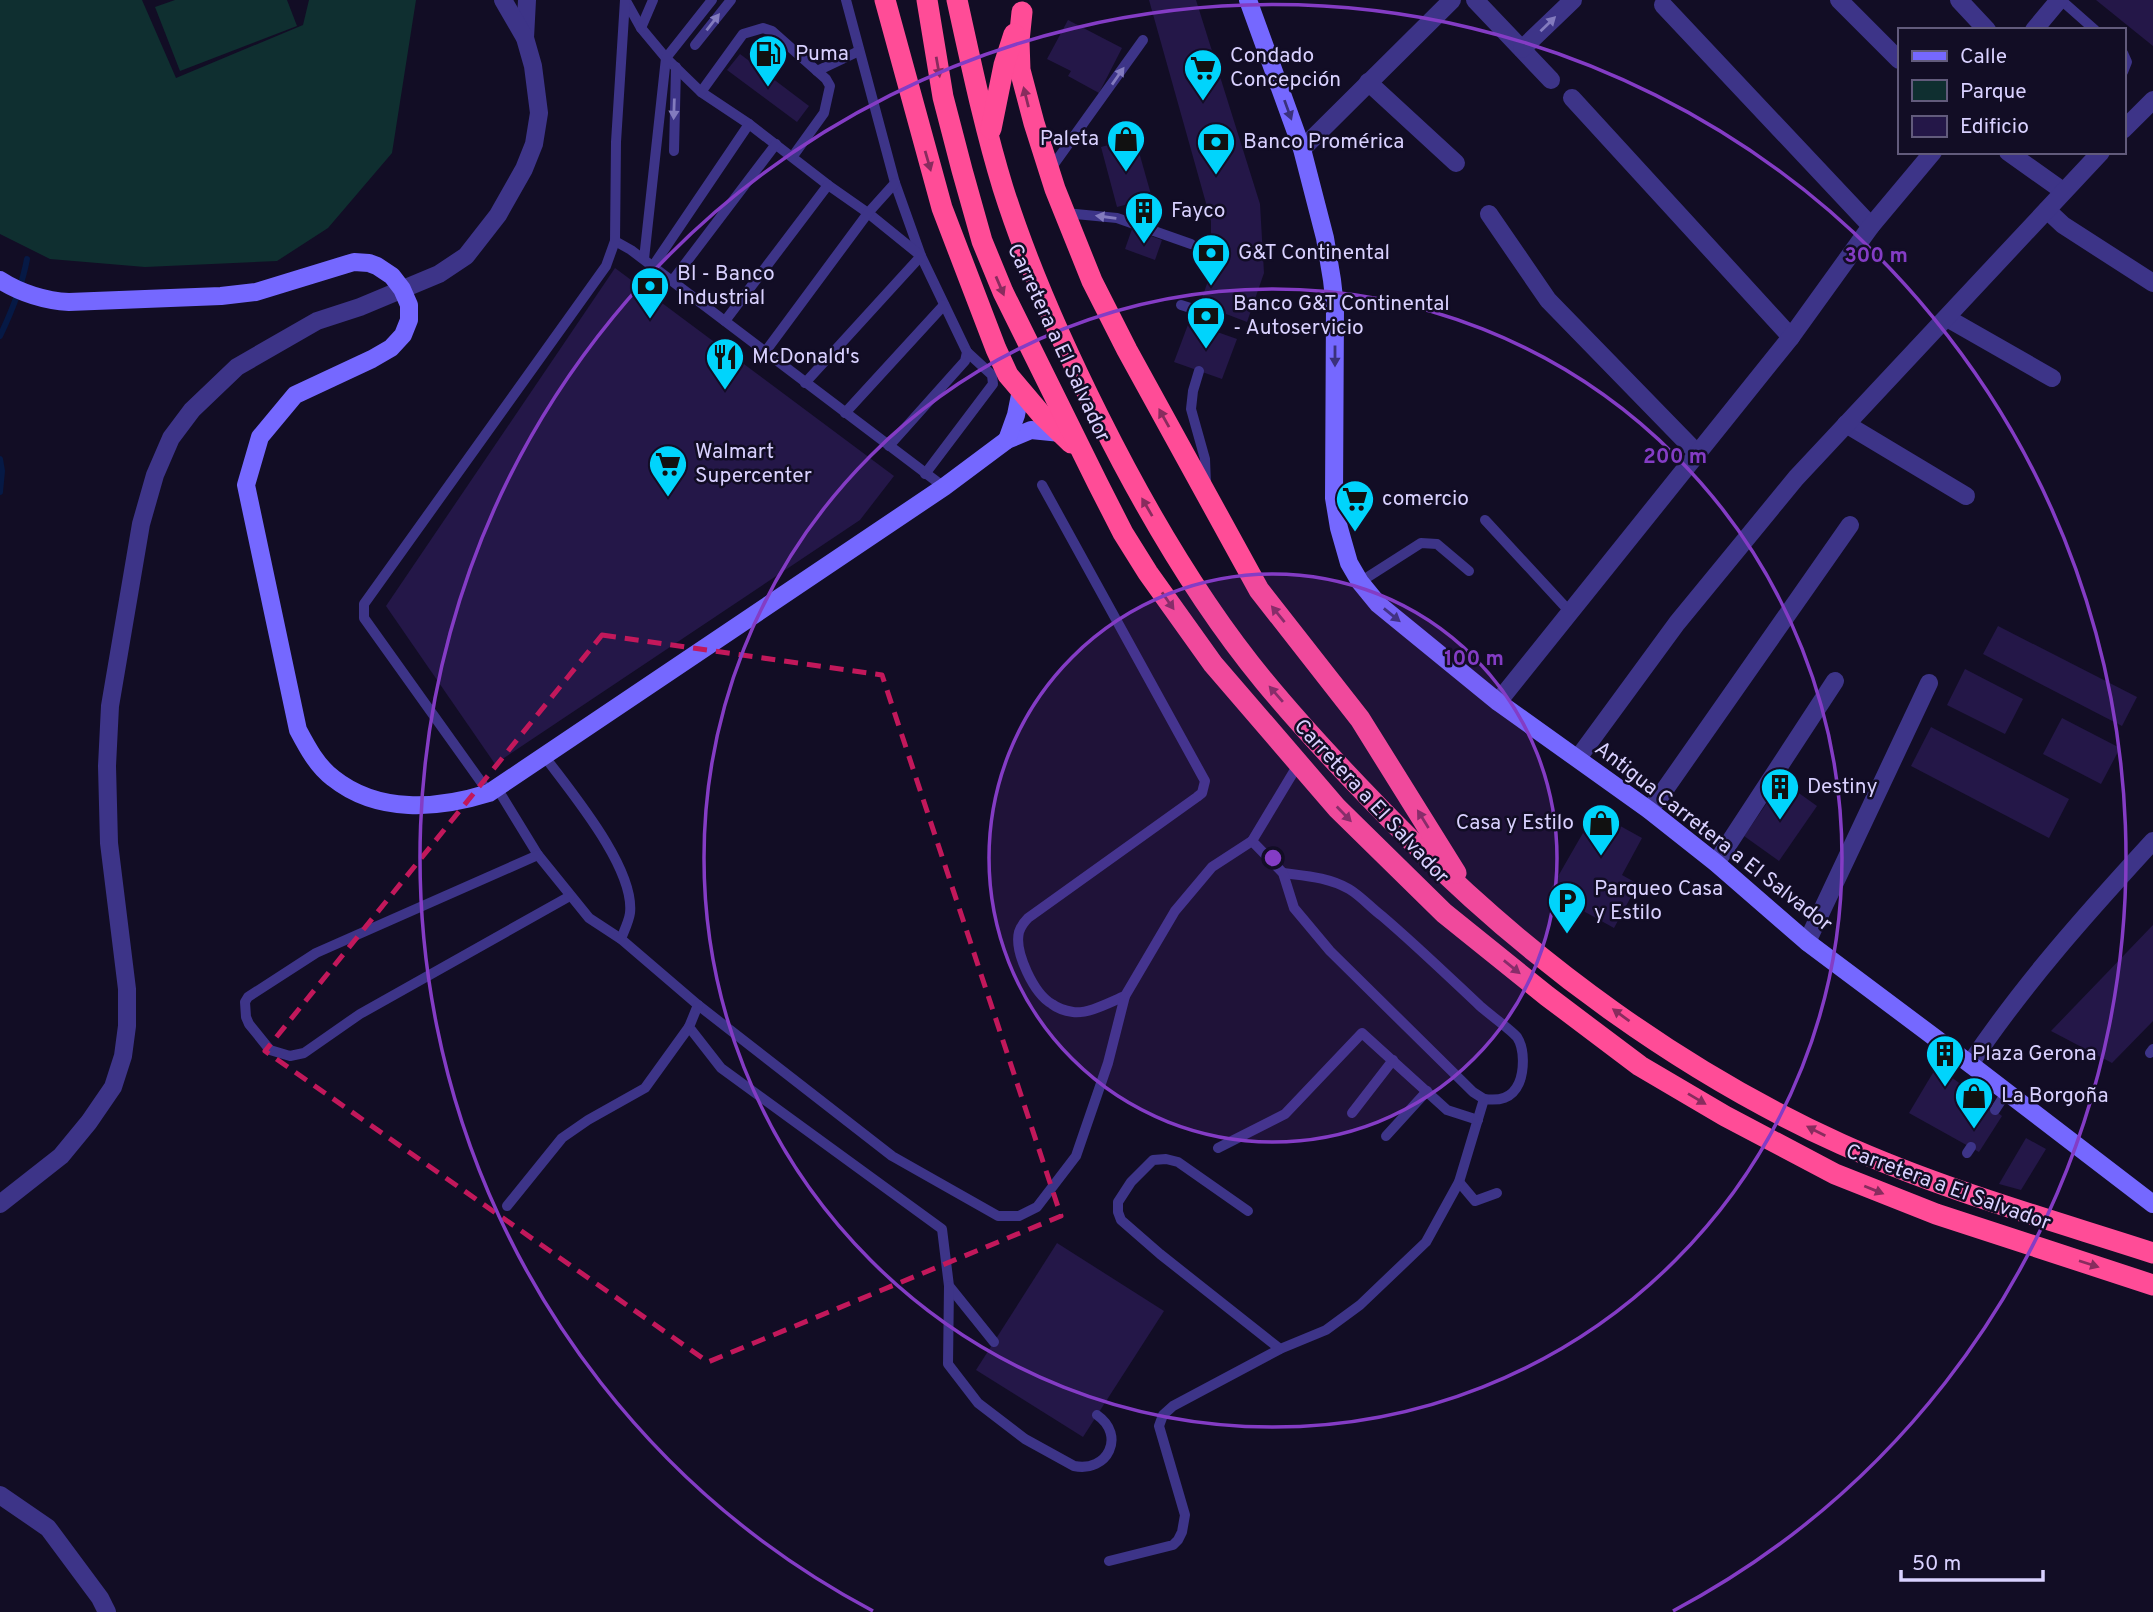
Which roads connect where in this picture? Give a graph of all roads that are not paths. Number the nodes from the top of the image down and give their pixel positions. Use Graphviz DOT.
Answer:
graph roads {
  1 [pos="503,0"];
  2 [pos="527,0"];
  3 [pos="625,0"];
  4 [pos="653,0"];
  5 [pos="712,0"];
  6 [pos="730,0"];
  7 [pos="846,0"];
  8 [pos="927,0"];
  9 [pos="957,0"];
  10 [pos="1452,0"];
  11 [pos="1475,0"];
  12 [pos="1573,0"];
  13 [pos="1839,0"];
  14 [pos="1959,0"];
  15 [pos="2060,0"];
  16 [pos="1252,2"];
  17 [pos="888,3"];
  18 [pos="1663,5"];
  19 [pos="1025,6"];
  20 [pos="642,28"];
  21 [pos="1985,28"];
  22 [pos="2036,28"];
  23 [pos="2093,28"];
  24 [pos="525,37"];
  25 [pos="1143,40"];
  26 [pos="695,45"];
  27 [pos="1522,49"];
  28 [pos="859,51"];
  29 [pos="666,58"];
  30 [pos="1898,59"];
  31 [pos="676,67"];
  32 [pos="817,71"];
  33 [pos="1550,80"];
  34 [pos="1368,82"];
  35 [pos="701,92"];
  36 [pos="1572,98"];
  37 [pos="2149,110"];
  38 [pos="748,124"];
  39 [pos="2125,128"];
  40 [pos="989,138"];
  41 [pos="776,144"];
  42 [pos="1302,149"];
  43 [pos="674,151"];
  44 [pos="1931,154"];
  45 [pos="2011,154"];
  46 [pos="2099,154"];
  47 [pos="793,156"];
  48 [pos="1456,163"];
  49 [pos="1049,171"];
  50 [pos="895,183"];
  51 [pos="828,186"];
  52 [pos="2063,191"];
  53 [pos="2047,210"];
  54 [pos="869,213"];
  55 [pos="1065,213"];
  56 [pos="1489,214"];
  57 [pos="1871,226"];
  58 [pos="615,241"];
  59 [pos="1191,244"];
  60 [pos="921,256"];
  61 [pos="648,263"];
  62 [pos="672,281"];
  63 [pos="2153,283"];
  64 [pos="6,284"];
  65 [pos="1181,304"];
  66 [pos="944,305"];
  67 [pos="1947,318"];
  68 [pos="725,321"];
  69 [pos="1213,331"];
  70 [pos="1791,337"];
  71 [pos="765,352"];
  72 [pos="967,352"];
  73 [pos="1199,371"];
  74 [pos="2052,378"];
  75 [pos="805,383"];
  76 [pos="1021,390"];
  77 [pos="845,413"];
  78 [pos="1846,424"];
  79 [pos="1060,433"];
  80 [pos="1007,440"];
  81 [pos="889,446"];
  82 [pos="1697,453"];
  83 [pos="1085,457"];
  84 [pos="925,474"];
  85 [pos="1042,485"];
  86 [pos="944,487"];
  87 [pos="1206,494"];
  88 [pos="1966,496"];
  89 [pos="1485,520"];
  90 [pos="1850,525"];
  91 [pos="1469,571"];
  92 [pos="1360,582"];
  93 [pos="1570,612"];
  94 [pos="1835,681"];
  95 [pos="1929,684"];
  96 [pos="1498,702"];
  97 [pos="545,757"];
  98 [pos="1578,758"];
  99 [pos="1299,763"];
  100 [pos="493,791"];
  101 [pos="1649,810"];
  102 [pos="1252,841"];
  103 [pos="2153,841"];
  104 [pos="538,855"];
  105 [pos="1716,863"];
  106 [pos="1283,873"];
  107 [pos="570,896"];
  108 [pos="1471,899"];
  109 [pos="621,939"];
  110 [pos="1807,942"];
  111 [pos="1125,996"];
  112 [pos="698,1005"];
  113 [pos="689,1027"];
  114 [pos="1393,1060"];
  115 [pos="1970,1063"];
  116 [pos="1427,1091"];
  117 [pos="2006,1093"];
  118 [pos="1484,1100"];
  119 [pos="1995,1110"];
  120 [pos="1352,1113"];
  121 [pos="1478,1120"];
  122 [pos="1386,1136"];
  123 [pos="1218,1148"];
  124 [pos="1459,1182"];
  125 [pos="1497,1194"];
  126 [pos="0,1204"];
  127 [pos="2153,1204"];
  128 [pos="507,1206"];
  129 [pos="1248,1211"];
  130 [pos="2153,1253"];
  131 [pos="2153,1285"];
  132 [pos="950,1286"];
  133 [pos="994,1342"];
  134 [pos="1280,1349"];
  135 [pos="1097,1415"];
  136 [pos="0,1495"];
  137 [pos="1110,1560"];
  138 [pos="107,1612"];
  1 -- 24 [label="street"];
  2 -- 24 [label="street"];
  3 -- 20 [label="lane"];
  3 -- 58 [label="lane"];
  4 -- 20 [label="lane"];
  5 -- 29 [label="lane"];
  26 -- 6 [label="lane, one-way"];
  7 -- 28 [label="lane"];
  8 -- 83 [label="highway, Carretera a El Salvador, one-way"];
  9 -- 40 [label="highway, Carretera a El Salvador"];
  10 -- 34 [label="street"];
  11 -- 27 [label="street"];
  27 -- 12 [label="street, one-way"];
  13 -- 30 [label="street"];
  14 -- 21 [label="street"];
  15 -- 22 [label="street"];
  15 -- 23 [label="lane"];
  16 -- 42 [label="street, Antigua Carretera a El Salvador, one-way"];
  17 -- 76 [label="highway, one-way"];
  18 -- 57 [label="street"];
  19 -- 40 [label="highway"];
  49 -- 19 [label="highway, one-way"];
  20 -- 29 [label="lane"];
  24 -- 126 [label="street"];
  49 -- 25 [label="lane, one-way"];
  27 -- 33 [label="street"];
  28 -- 32 [label="lane"];
  28 -- 50 [label="lane"];
  29 -- 31 [label="lane"];
  29 -- 61 [label="lane"];
  31 -- 35 [label="lane"];
  31 -- 43 [label="lane, one-way"];
  32 -- 35 [label="lane"];
  32 -- 47 [label="lane"];
  34 -- 42 [label="street"];
  34 -- 48 [label="street"];
  35 -- 38 [label="lane"];
  36 -- 70 [label="street"];
  37 -- 39 [label="street"];
  38 -- 41 [label="lane"];
  38 -- 61 [label="lane"];
  108 -- 40 [label="highway, Carretera a El Salvador, one-way"];
  41 -- 47 [label="lane"];
  41 -- 62 [label="lane"];
  42 -- 92 [label="street, Antigua Carretera a El Salvador, one-way"];
  44 -- 57 [label="street"];
  45 -- 52 [label="street"];
  46 -- 52 [label="street"];
  47 -- 51 [label="lane"];
  49 -- 55 [label="highway"];
  50 -- 54 [label="lane"];
  50 -- 60 [label="lane"];
  51 -- 54 [label="lane"];
  51 -- 68 [label="lane"];
  52 -- 53 [label="street"];
  53 -- 63 [label="street"];
  53 -- 67 [label="street"];
  54 -- 60 [label="lane"];
  54 -- 71 [label="lane"];
  59 -- 55 [label="lane, one-way"];
  87 -- 55 [label="highway, one-way"];
  56 -- 82 [label="street"];
  57 -- 70 [label="street"];
  58 -- 61 [label="lane"];
  58 -- 100 [label="lane"];
  60 -- 66 [label="lane"];
  60 -- 75 [label="lane"];
  61 -- 62 [label="lane"];
  62 -- 68 [label="lane"];
  64 -- 100 [label="street"];
  65 -- 69 [label="lane"];
  66 -- 72 [label="lane"];
  66 -- 77 [label="lane"];
  67 -- 74 [label="street"];
  67 -- 78 [label="street"];
  68 -- 71 [label="lane"];
  70 -- 82 [label="street"];
  71 -- 75 [label="lane"];
  72 -- 81 [label="lane"];
  72 -- 84 [label="lane"];
  73 -- 87 [label="lane"];
  75 -- 77 [label="lane"];
  76 -- 79 [label="highway"];
  76 -- 80 [label="street"];
  77 -- 81 [label="lane"];
  78 -- 88 [label="street"];
  78 -- 98 [label="street"];
  79 -- 80 [label="street"];
  79 -- 83 [label="highway"];
  80 -- 86 [label="street"];
  81 -- 84 [label="lane"];
  82 -- 93 [label="street"];
  83 -- 99 [label="highway, Carretera a El Salvador, one-way"];
  84 -- 86 [label="lane"];
  85 -- 111 [label="lane"];
  86 -- 97 [label="street"];
  108 -- 87 [label="highway, one-way"];
  89 -- 93 [label="lane"];
  90 -- 101 [label="street"];
  91 -- 92 [label="lane"];
  92 -- 96 [label="street, Antigua Carretera a El Salvador, one-way"];
  93 -- 96 [label="street"];
  94 -- 105 [label="street"];
  95 -- 110 [label="street"];
  96 -- 98 [label="street, Antigua Carretera a El Salvador"];
  97 -- 100 [label="street"];
  97 -- 109 [label="lane"];
  98 -- 101 [label="street, Antigua Carretera a El Salvador"];
  99 -- 102 [label="lane"];
  99 -- 131 [label="highway, Carretera a El Salvador, one-way"];
  100 -- 104 [label="lane"];
  101 -- 105 [label="street, Antigua Carretera a El Salvador"];
  102 -- 106 [label="lane"];
  102 -- 111 [label="lane"];
  103 -- 115 [label="street"];
  104 -- 107 [label="lane"];
  104 -- 107 [label="lane"];
  105 -- 110 [label="street, Antigua Carretera a El Salvador"];
  106 -- 118 [label="lane"];
  106 -- 118 [label="lane"];
  107 -- 109 [label="lane"];
  130 -- 108 [label="highway, Carretera a El Salvador, one-way"];
  109 -- 112 [label="lane"];
  110 -- 115 [label="street, Antigua Carretera a El Salvador"];
  111 -- 112 [label="lane"];
  112 -- 113 [label="lane"];
  113 -- 128 [label="lane"];
  113 -- 132 [label="lane"];
  114 -- 116 [label="lane"];
  114 -- 120 [label="lane"];
  114 -- 123 [label="lane"];
  115 -- 117 [label="street, Antigua Carretera a El Salvador"];
  116 -- 121 [label="lane"];
  116 -- 122 [label="lane"];
  117 -- 119 [label="lane"];
  117 -- 127 [label="street, Antigua Carretera a El Salvador"];
  118 -- 121 [label="lane"];
  121 -- 124 [label="lane"];
  124 -- 125 [label="lane"];
  124 -- 134 [label="lane"];
  129 -- 134 [label="lane"];
  132 -- 133 [label="lane"];
  132 -- 135 [label="lane"];
  134 -- 137 [label="lane"];
  136 -- 138 [label="street"];
}
